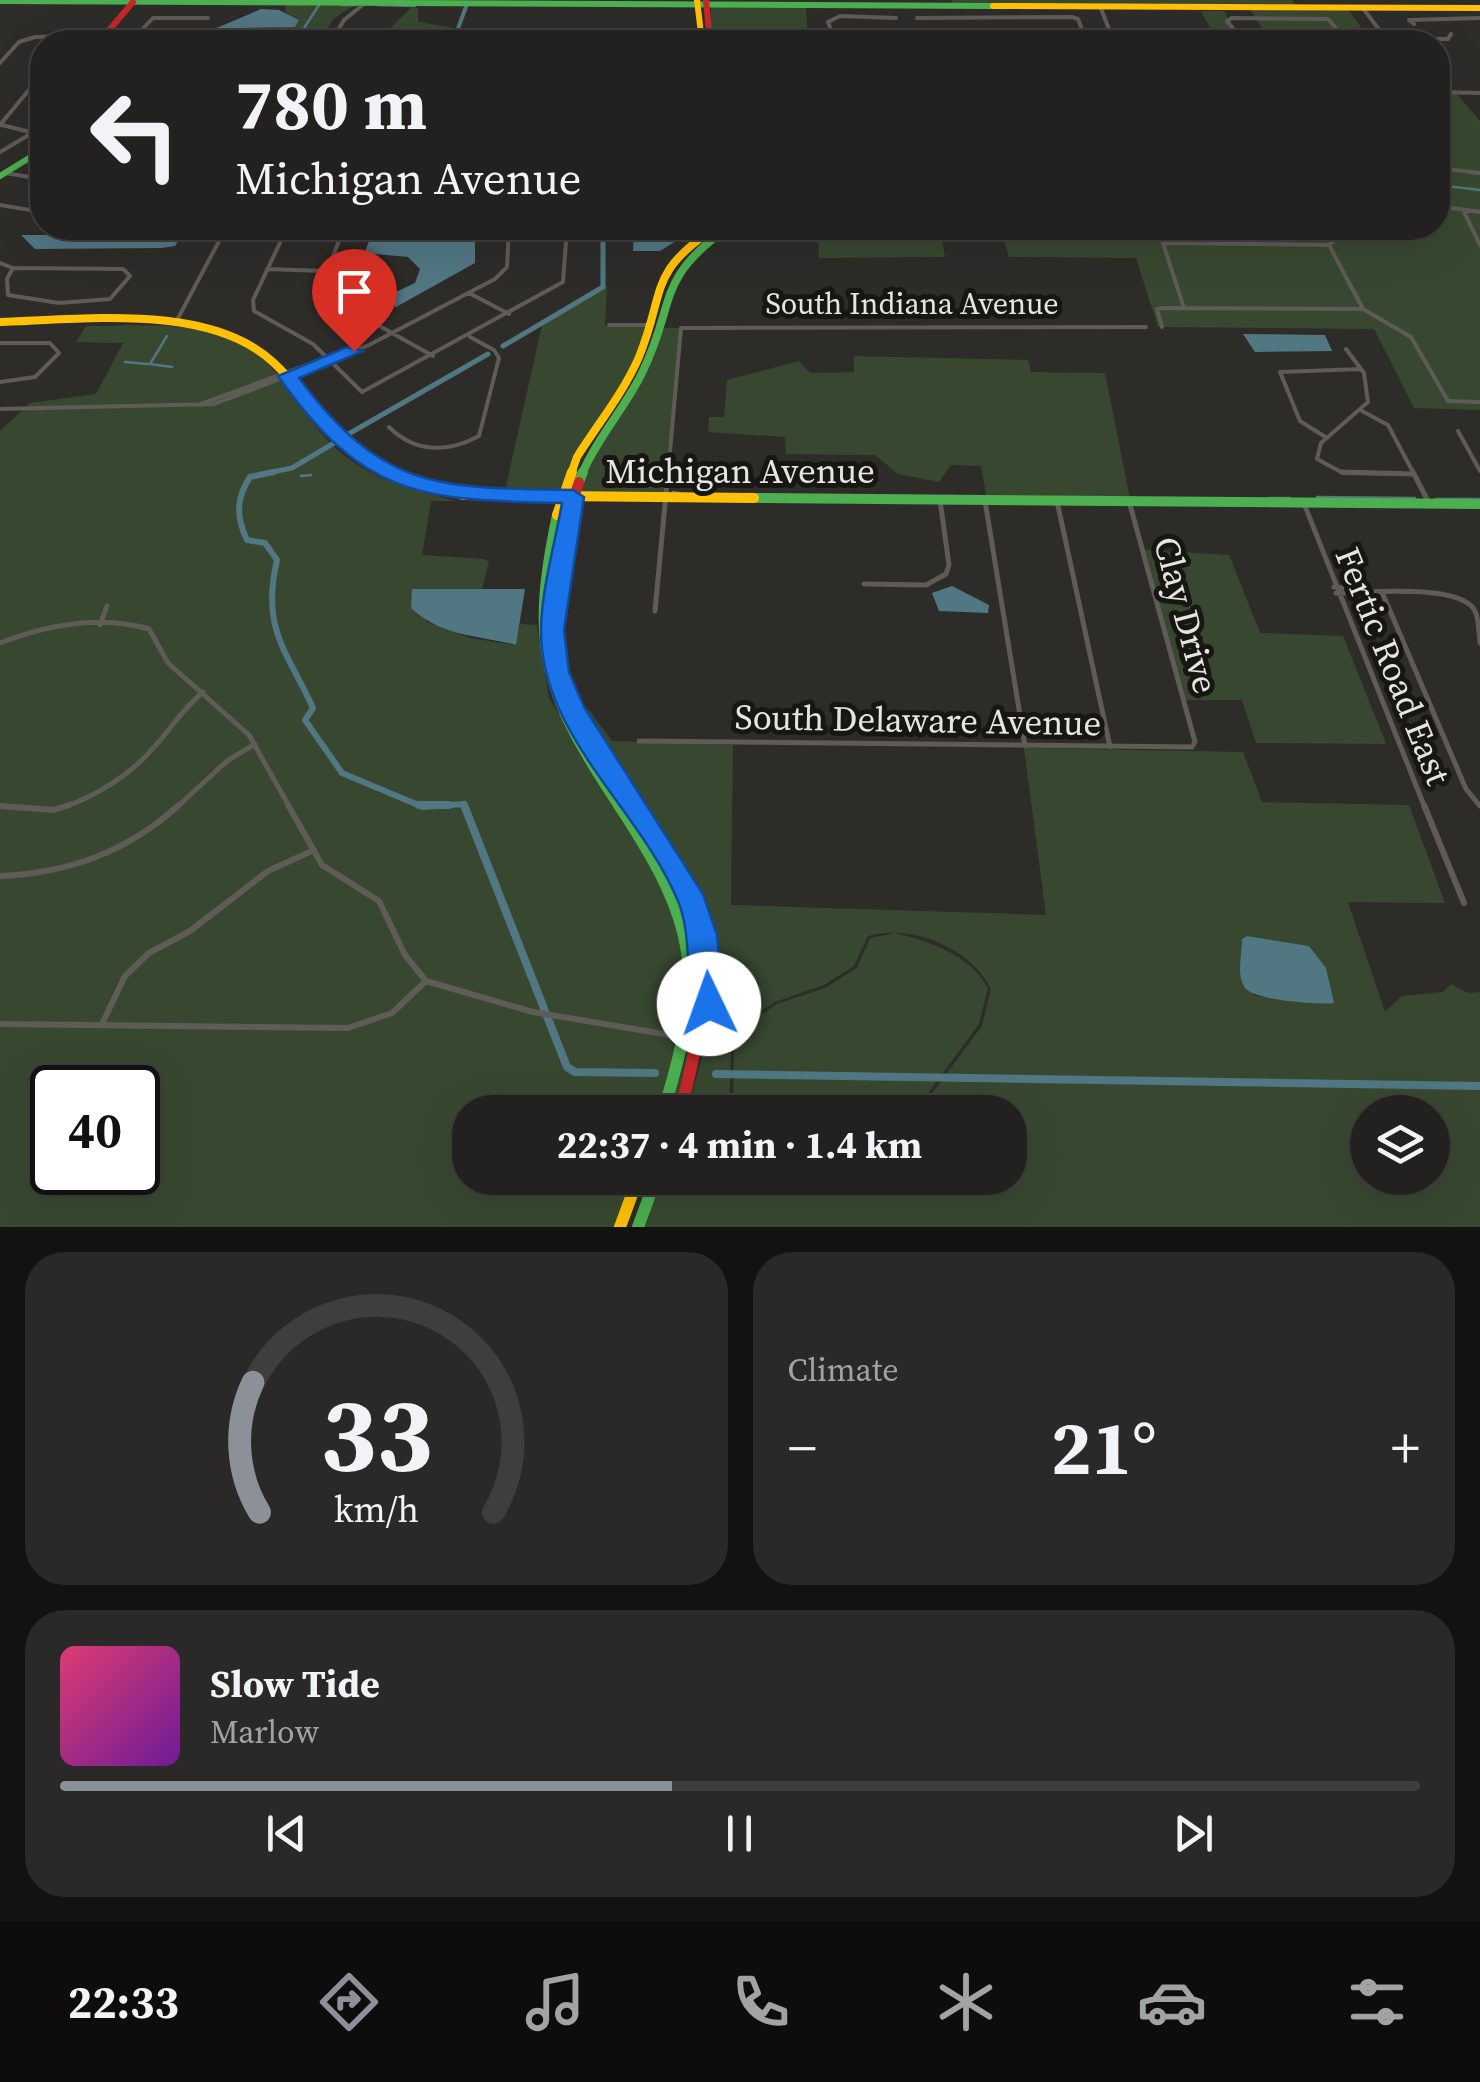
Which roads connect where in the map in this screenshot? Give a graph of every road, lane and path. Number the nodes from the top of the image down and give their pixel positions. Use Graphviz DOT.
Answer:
graph roads {
  1 [pos="0,1"];
  2 [pos="39,1"];
  3 [pos="309,1"];
  4 [pos="133,2"];
  5 [pos="424,2"];
  6 [pos="701,2"];
  7 [pos="368,3"];
  8 [pos="1100,6"];
  9 [pos="1283,6"];
  10 [pos="1362,6"];
  11 [pos="855,10"];
  12 [pos="1049,11"];
  13 [pos="1478,12"];
  14 [pos="208,18"];
  15 [pos="896,18"];
  16 [pos="917,18"];
  17 [pos="1290,18"];
  18 [pos="1414,24"];
  19 [pos="109,30"];
  20 [pos="141,30"];
  21 [pos="339,30"];
  22 [pos="704,30"];
  23 [pos="837,30"];
  24 [pos="1082,30"];
  25 [pos="1109,30"];
  26 [pos="1234,30"];
  27 [pos="1338,30"];
  28 [pos="1379,30"];
  29 [pos="1451,34"];
  30 [pos="1450,38"];
  31 [pos="30,40"];
  32 [pos="0,62"];
  33 [pos="30,89"];
  34 [pos="1450,92"];
  35 [pos="1480,92"];
  36 [pos="0,125"];
  37 [pos="30,132"];
  38 [pos="30,133"];
  39 [pos="0,152"];
  40 [pos="30,157"];
  41 [pos="1450,169"];
  42 [pos="1480,173"];
  43 [pos="3,174"];
  44 [pos="30,177"];
  45 [pos="0,204"];
  46 [pos="1450,208"];
  47 [pos="30,210"];
  48 [pos="1463,210"];
  49 [pos="1480,212"];
  50 [pos="220,240"];
  51 [pos="281,240"];
  52 [pos="339,240"];
  53 [pos="508,240"];
  54 [pos="566,240"];
  55 [pos="695,240"];
  56 [pos="708,240"];
  57 [pos="1194,240"];
  58 [pos="1333,240"];
  59 [pos="1195,243"];
  60 [pos="1328,245"];
  61 [pos="1480,245"];
  62 [pos="0,263"];
  63 [pos="13,268"];
  64 [pos="268,269"];
  65 [pos="326,270"];
  66 [pos="383,273"];
  67 [pos="468,293"];
  68 [pos="1184,308"];
  69 [pos="1364,309"];
  70 [pos="509,314"];
  71 [pos="0,322"];
  72 [pos="176,324"];
  73 [pos="609,324"];
  74 [pos="648,326"];
  75 [pos="1162,326"];
  76 [pos="1146,327"];
  77 [pos="390,334"];
  78 [pos="468,336"];
  79 [pos="656,336"];
  80 [pos="0,343"];
  81 [pos="1346,348"];
  82 [pos="433,356"];
  83 [pos="329,359"];
  84 [pos="1361,370"];
  85 [pos="285,373"];
  86 [pos="0,382"];
  87 [pos="1480,402"];
  88 [pos="0,409"];
  89 [pos="1362,411"];
  90 [pos="390,426"];
  91 [pos="1458,431"];
  92 [pos="1328,438"];
  93 [pos="1480,471"];
  94 [pos="1414,474"];
  95 [pos="560,497"];
  96 [pos="573,497"];
  97 [pos="665,498"];
  98 [pos="940,500"];
  99 [pos="985,501"];
  100 [pos="1058,501"];
  101 [pos="1129,501"];
  102 [pos="1304,502"];
  103 [pos="1429,503"];
  104 [pos="1480,504"];
  105 [pos="864,584"];
  106 [pos="1335,590"];
  107 [pos="1378,592"];
  108 [pos="108,606"];
  109 [pos="654,612"];
  110 [pos="100,625"];
  111 [pos="0,633"];
  112 [pos="3,642"];
  113 [pos="1480,643"];
  114 [pos="203,692"];
  115 [pos="639,741"];
  116 [pos="1194,742"];
  117 [pos="255,744"];
  118 [pos="1025,746"];
  119 [pos="1110,747"];
  120 [pos="0,806"];
  121 [pos="1480,806"];
  122 [pos="314,850"];
  123 [pos="0,876"];
  124 [pos="1464,903"];
  125 [pos="426,981"];
  126 [pos="0,1024"];
  127 [pos="101,1025"];
  128 [pos="688,1038"];
  129 [pos="668,1095"];
  130 [pos="685,1095"];
  131 [pos="632,1195"];
  132 [pos="650,1195"];
  133 [pos="620,1227"];
  134 [pos="638,1227"];
  1 -- 2 [label="street"];
  2 -- 4 [label="street"];
  3 -- 4 [label="street"];
  3 -- 7 [label="street"];
  4 -- 19 [label="street"];
  5 -- 6 [label="street"];
  5 -- 7 [label="street"];
  6 -- 11 [label="street"];
  6 -- 22 [label="street"];
  7 -- 21 [label="street"];
  8 -- 9 [label="street"];
  8 -- 12 [label="street"];
  8 -- 25 [label="street"];
  9 -- 10 [label="street"];
  9 -- 17 [label="street"];
  10 -- 13 [label="street"];
  10 -- 28 [label="street"];
  11 -- 12 [label="street"];
  11 -- 15 [label="street"];
  11 -- 23 [label="street"];
  12 -- 16 [label="street"];
  12 -- 24 [label="street"];
  13 -- 18 [label="street"];
  14 -- 20 [label="street"];
  17 -- 26 [label="street"];
  17 -- 27 [label="street"];
  29 -- 30 [label="street"];
  31 -- 32 [label="street"];
  33 -- 36 [label="street"];
  34 -- 35 [label="street"];
  36 -- 37 [label="street"];
  38 -- 39 [label="street"];
  40 -- 43 [label="street"];
  41 -- 42 [label="street"];
  43 -- 44 [label="street"];
  45 -- 47 [label="street"];
  46 -- 48 [label="street"];
  48 -- 49 [label="street"];
  48 -- 61 [label="street"];
  50 -- 72 [label="street"];
  51 -- 64 [label="street"];
  52 -- 65 [label="street"];
  53 -- 67 [label="street"];
  54 -- 70 [label="street"];
  55 -- 74 [label="street"];
  56 -- 79 [label="street"];
  57 -- 59 [label="street"];
  58 -- 60 [label="street"];
  59 -- 60 [label="street"];
  59 -- 68 [label="street"];
  60 -- 69 [label="street"];
  62 -- 63 [label="street"];
  63 -- 63 [label="street"];
  64 -- 65 [label="street"];
  64 -- 83 [label="street"];
  65 -- 66 [label="street"];
  65 -- 77 [label="street"];
  67 -- 70 [label="street"];
  67 -- 77 [label="street"];
  68 -- 69 [label="street"];
  68 -- 75 [label="street"];
  69 -- 87 [label="street"];
  70 -- 78 [label="street"];
  71 -- 72 [label="street, Michigan Avenue"];
  72 -- 85 [label="street, Michigan Avenue"];
  73 -- 74 [label="street"];
  74 -- 79 [label="street"];
  74 -- 95 [label="street"];
  76 -- 97 [label="street, South Indiana Avenue"];
  77 -- 82 [label="street"];
  77 -- 83 [label="street"];
  78 -- 82 [label="street"];
  78 -- 90 [label="street"];
  79 -- 96 [label="street"];
  80 -- 86 [label="street"];
  81 -- 84 [label="street"];
  82 -- 83 [label="street"];
  83 -- 85 [label="street"];
  84 -- 89 [label="street"];
  84 -- 92 [label="street"];
  85 -- 88 [label="street"];
  85 -- 95 [label="street, Michigan Avenue"];
  89 -- 92 [label="street"];
  89 -- 94 [label="street"];
  91 -- 93 [label="street"];
  92 -- 94 [label="street"];
  94 -- 103 [label="street"];
  95 -- 96 [label="street, Michigan Avenue"];
  95 -- 128 [label="street"];
  96 -- 97 [label="street, Michigan Avenue"];
  96 -- 130 [label="street"];
  97 -- 98 [label="street, Michigan Avenue"];
  97 -- 109 [label="street"];
  98 -- 99 [label="street, Michigan Avenue"];
  98 -- 105 [label="street"];
  99 -- 100 [label="street, Michigan Avenue"];
  99 -- 118 [label="street"];
  100 -- 101 [label="street, Michigan Avenue"];
  100 -- 119 [label="street"];
  101 -- 102 [label="street, Michigan Avenue"];
  101 -- 116 [label="street, Clay Drive"];
  102 -- 103 [label="street, Michigan Avenue"];
  102 -- 106 [label="street, Fertic Road East"];
  103 -- 104 [label="street, Michigan Avenue"];
  106 -- 107 [label="street"];
  106 -- 124 [label="street, Fertic Road East"];
  107 -- 113 [label="street"];
  107 -- 121 [label="street"];
  108 -- 110 [label="street"];
  110 -- 112 [label="street"];
  110 -- 114 [label="street"];
  111 -- 112 [label="street"];
  114 -- 117 [label="street"];
  114 -- 120 [label="street"];
  115 -- 118 [label="street, South Delaware Avenue"];
  116 -- 119 [label="street, South Delaware Avenue"];
  117 -- 122 [label="street"];
  117 -- 123 [label="street"];
  118 -- 119 [label="street, South Delaware Avenue"];
  122 -- 125 [label="street"];
  122 -- 127 [label="street"];
  125 -- 127 [label="street"];
  125 -- 128 [label="street"];
  126 -- 127 [label="street"];
  128 -- 129 [label="street"];
  131 -- 133 [label="street"];
  132 -- 134 [label="street"];
}
